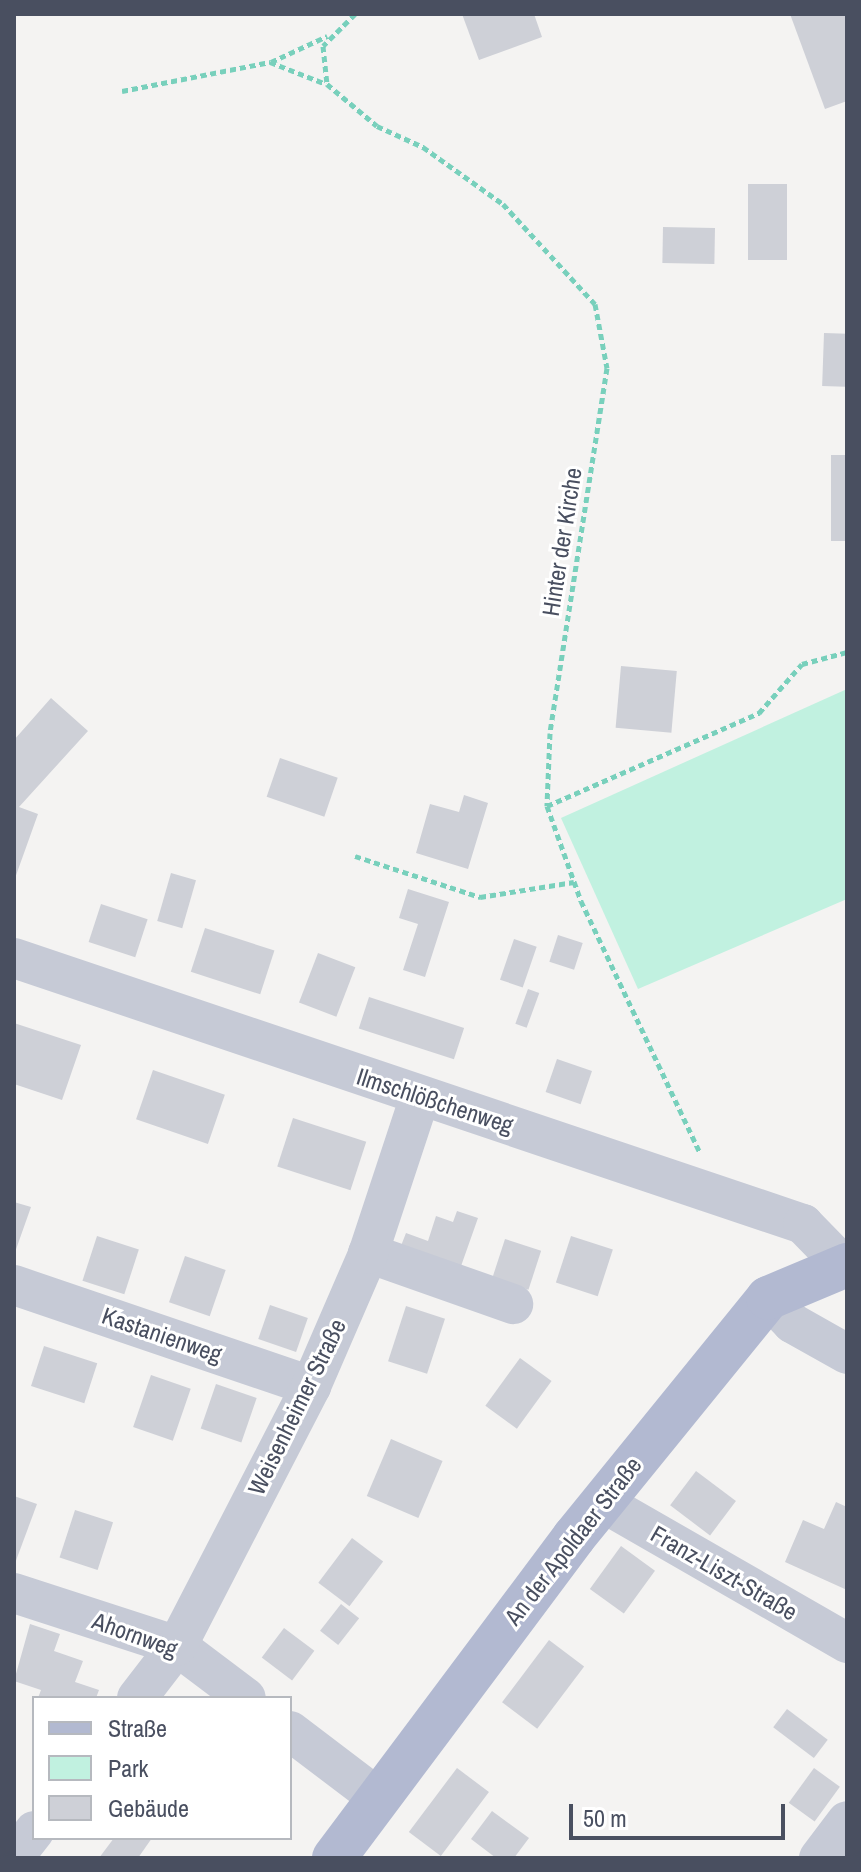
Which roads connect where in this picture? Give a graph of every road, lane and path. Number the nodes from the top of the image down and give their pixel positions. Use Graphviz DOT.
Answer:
graph roads {
  1 [pos="355,14"];
  2 [pos="329,35"];
  3 [pos="270,62"];
  4 [pos="327,84"];
  5 [pos="122,91"];
  6 [pos="847,652"];
  7 [pos="547,806"];
  8 [pos="355,856"];
  9 [pos="574,882"];
  10 [pos="14,958"];
  11 [pos="420,1097"];
  12 [pos="697,1187"];
  13 [pos="368,1253"];
  14 [pos="845,1265"];
  15 [pos="14,1285"];
  16 [pos="768,1298"];
  17 [pos="513,1304"];
  18 [pos="847,1354"];
  19 [pos="311,1386"];
  20 [pos="602,1502"];
  21 [pos="14,1593"];
  22 [pos="847,1643"];
  23 [pos="177,1646"];
  24 [pos="139,1696"];
  25 [pos="243,1696"];
  26 [pos="292,1733"];
  27 [pos="377,1797"];
  28 [pos="847,1821"];
  29 [pos="32,1834"];
  30 [pos="14,1857"];
  31 [pos="334,1858"];
  32 [pos="819,1858"];
  1 -- 2 [label="path"];
  2 -- 3 [label="path"];
  2 -- 4 [label="path"];
  3 -- 4 [label="path, Hinter der Kirche"];
  3 -- 5 [label="path"];
  4 -- 7 [label="path, Hinter der Kirche"];
  6 -- 7 [label="path"];
  7 -- 9 [label="path, Hinter der Kirche"];
  8 -- 9 [label="path"];
  9 -- 12 [label="path, Hinter der Kirche"];
  10 -- 11 [label="street, Ilmschlößchenweg"];
  11 -- 12 [label="street, Ilmschlößchenweg"];
  11 -- 13 [label="street, Weisenheimer Straße"];
  12 -- 14 [label="street, Ilmschlößchenweg"];
  13 -- 17 [label="street"];
  13 -- 19 [label="street, Weisenheimer Straße"];
  14 -- 16 [label="main road, An der Apoldaer Straße"];
  15 -- 19 [label="street, Kastanienweg"];
  16 -- 18 [label="street"];
  16 -- 20 [label="main road, An der Apoldaer Straße"];
  19 -- 23 [label="street, Weisenheimer Straße"];
  20 -- 22 [label="street, Franz-Liszt-Straße"];
  20 -- 27 [label="main road, An der Apoldaer Straße"];
  21 -- 23 [label="street, Ahornweg"];
  23 -- 24 [label="street, Weisenheimer Straße"];
  23 -- 25 [label="street, Ahornweg"];
  26 -- 27 [label="street"];
  27 -- 31 [label="main road, An der Apoldaer Straße"];
  28 -- 32 [label="street"];
  29 -- 30 [label="street"];
}
